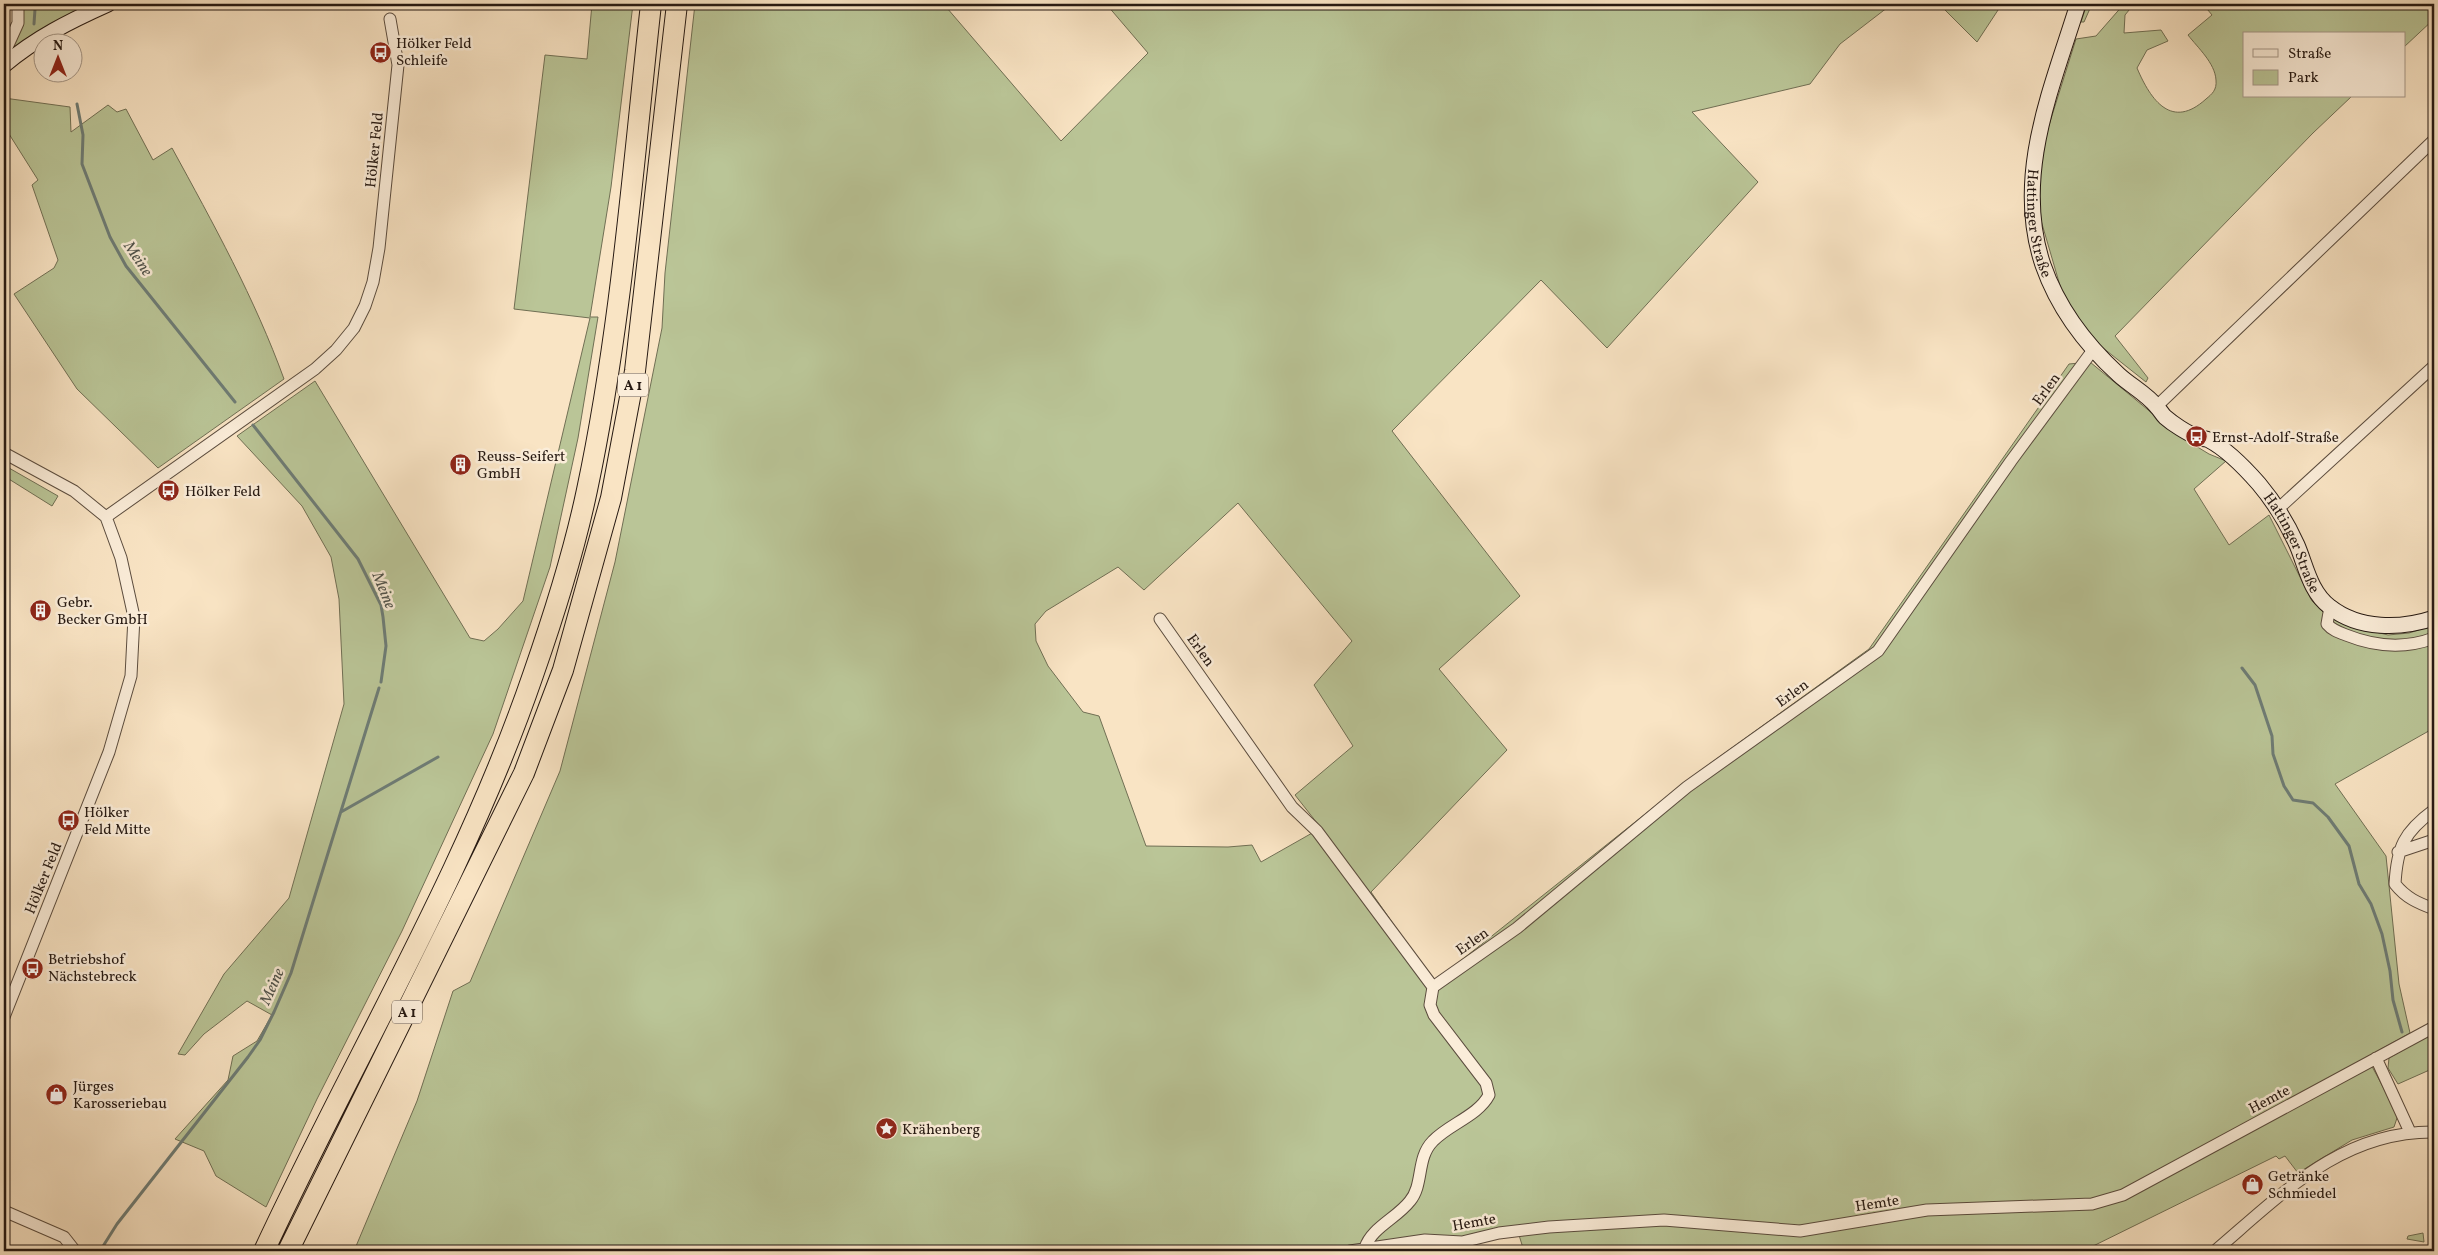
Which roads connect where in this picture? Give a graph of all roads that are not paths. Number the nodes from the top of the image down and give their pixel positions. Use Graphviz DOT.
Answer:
graph roads {
  1 [pos="18,4"];
  2 [pos="108,4"];
  3 [pos="651,4"];
  4 [pos="677,4"];
  5 [pos="2078,4"];
  6 [pos="390,19"];
  7 [pos="4,54"];
  8 [pos="4,65"];
  9 [pos="2434,140"];
  10 [pos="2093,350"];
  11 [pos="2434,366"];
  12 [pos="2157,406"];
  13 [pos="4,453"];
  14 [pos="2278,509"];
  15 [pos="106,517"];
  16 [pos="2330,607"];
  17 [pos="2434,618"];
  18 [pos="1160,619"];
  19 [pos="2434,638"];
  20 [pos="2434,810"];
  21 [pos="2434,840"];
  22 [pos="2398,852"];
  23 [pos="2434,909"];
  24 [pos="1432,987"];
  25 [pos="4,1017"];
  26 [pos="2434,1027"];
  27 [pos="2376,1058"];
  28 [pos="2410,1132"];
  29 [pos="2434,1132"];
  30 [pos="4,1211"];
  31 [pos="1365,1248"];
  32 [pos="75,1251"];
  33 [pos="264,1251"];
  34 [pos="288,1251"];
  35 [pos="1350,1251"];
  36 [pos="2215,1251"];
  1 -- 7 [label="street"];
  2 -- 8 [label="main road"];
  3 -- 33 [label="highway, A 1"];
  4 -- 34 [label="highway, A 1"];
  5 -- 10 [label="main road, Hattinger Straße"];
  6 -- 15 [label="street, Hölker Feld"];
  9 -- 12 [label="street"];
  10 -- 12 [label="main road, Hattinger Straße"];
  10 -- 24 [label="street, Erlen"];
  11 -- 14 [label="street"];
  12 -- 14 [label="main road, Hattinger Straße"];
  13 -- 15 [label="street"];
  14 -- 16 [label="main road, Hattinger Straße"];
  15 -- 25 [label="street, Hölker Feld"];
  16 -- 17 [label="main road, Hattinger Straße"];
  16 -- 19 [label="street, Hattinger Straße"];
  18 -- 24 [label="street, Erlen"];
  20 -- 22 [label="street"];
  21 -- 22 [label="street"];
  22 -- 23 [label="street"];
  24 -- 31 [label="street"];
  26 -- 27 [label="street, Hemte"];
  27 -- 28 [label="street"];
  27 -- 31 [label="street, Hemte"];
  28 -- 29 [label="street"];
  28 -- 36 [label="street"];
  30 -- 32 [label="street"];
  31 -- 35 [label="street, Hemte"];
}
